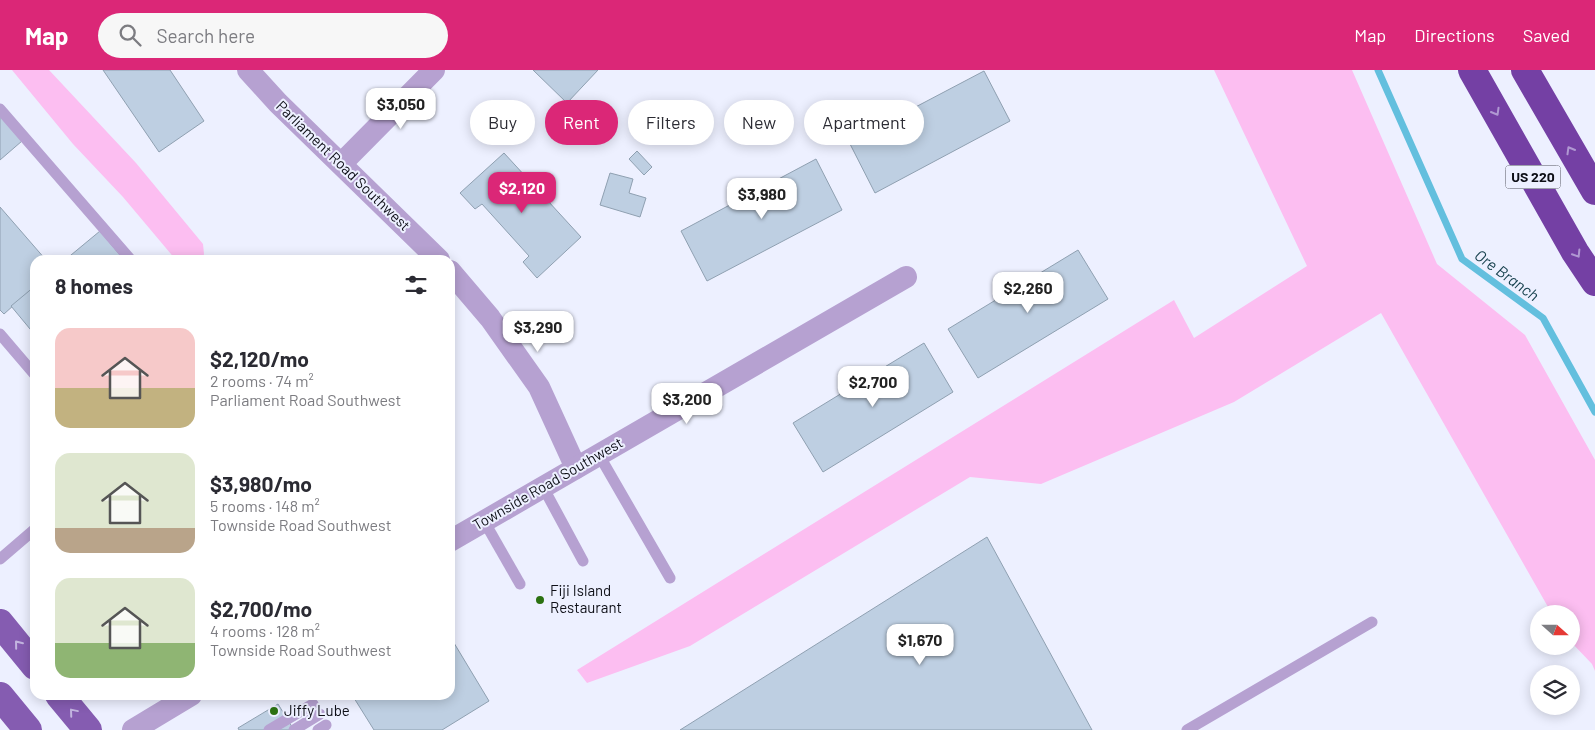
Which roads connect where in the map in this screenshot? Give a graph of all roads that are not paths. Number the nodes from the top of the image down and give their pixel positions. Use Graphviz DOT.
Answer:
graph roads {
  1 [pos="248,70"];
  2 [pos="434,70"];
  3 [pos="1472,70"];
  4 [pos="1525,70"];
  5 [pos="0,109"];
  6 [pos="341,164"];
  7 [pos="1595,192"];
  8 [pos="128,255"];
  9 [pos="434,255"];
  10 [pos="455,277"];
  11 [pos="906,277"];
  12 [pos="1595,282"];
  13 [pos="0,334"];
  14 [pos="30,369"];
  15 [pos="598,455"];
  16 [pos="576,468"];
  17 [pos="543,487"];
  18 [pos="484,521"];
  19 [pos="30,533"];
  20 [pos="455,538"];
  21 [pos="0,559"];
  22 [pos="583,561"];
  23 [pos="670,578"];
  24 [pos="520,584"];
  25 [pos="1372,622"];
  26 [pos="0,623"];
  27 [pos="30,660"];
  28 [pos="0,696"];
  29 [pos="63,700"];
  30 [pos="183,700"];
  31 [pos="25,729"];
  32 [pos="88,730"];
  33 [pos="133,730"];
  34 [pos="269,730"];
  35 [pos="294,730"];
  36 [pos="1187,730"];
  1 -- 6 [label="street, Parliament Road Southwest"];
  2 -- 6 [label="street"];
  3 -- 12 [label="highway, US 220, one-way"];
  7 -- 4 [label="highway, US 220, one-way"];
  5 -- 8 [label="lane"];
  6 -- 9 [label="street, Parliament Road Southwest"];
  10 -- 16 [label="street"];
  11 -- 15 [label="street, Townside Road Southwest"];
  13 -- 14 [label="lane"];
  15 -- 16 [label="street, Townside Road Southwest"];
  15 -- 23 [label="lane"];
  16 -- 17 [label="street, Townside Road Southwest"];
  17 -- 18 [label="street, Townside Road Southwest"];
  17 -- 22 [label="lane"];
  18 -- 20 [label="street, Townside Road Southwest"];
  18 -- 24 [label="lane"];
  19 -- 21 [label="lane"];
  25 -- 36 [label="lane"];
  27 -- 26 [label="main road, one-way"];
  28 -- 31 [label="main road"];
  32 -- 29 [label="main road, one-way"];
  30 -- 33 [label="street"];
  34 -- 35 [label="lane"];
}
